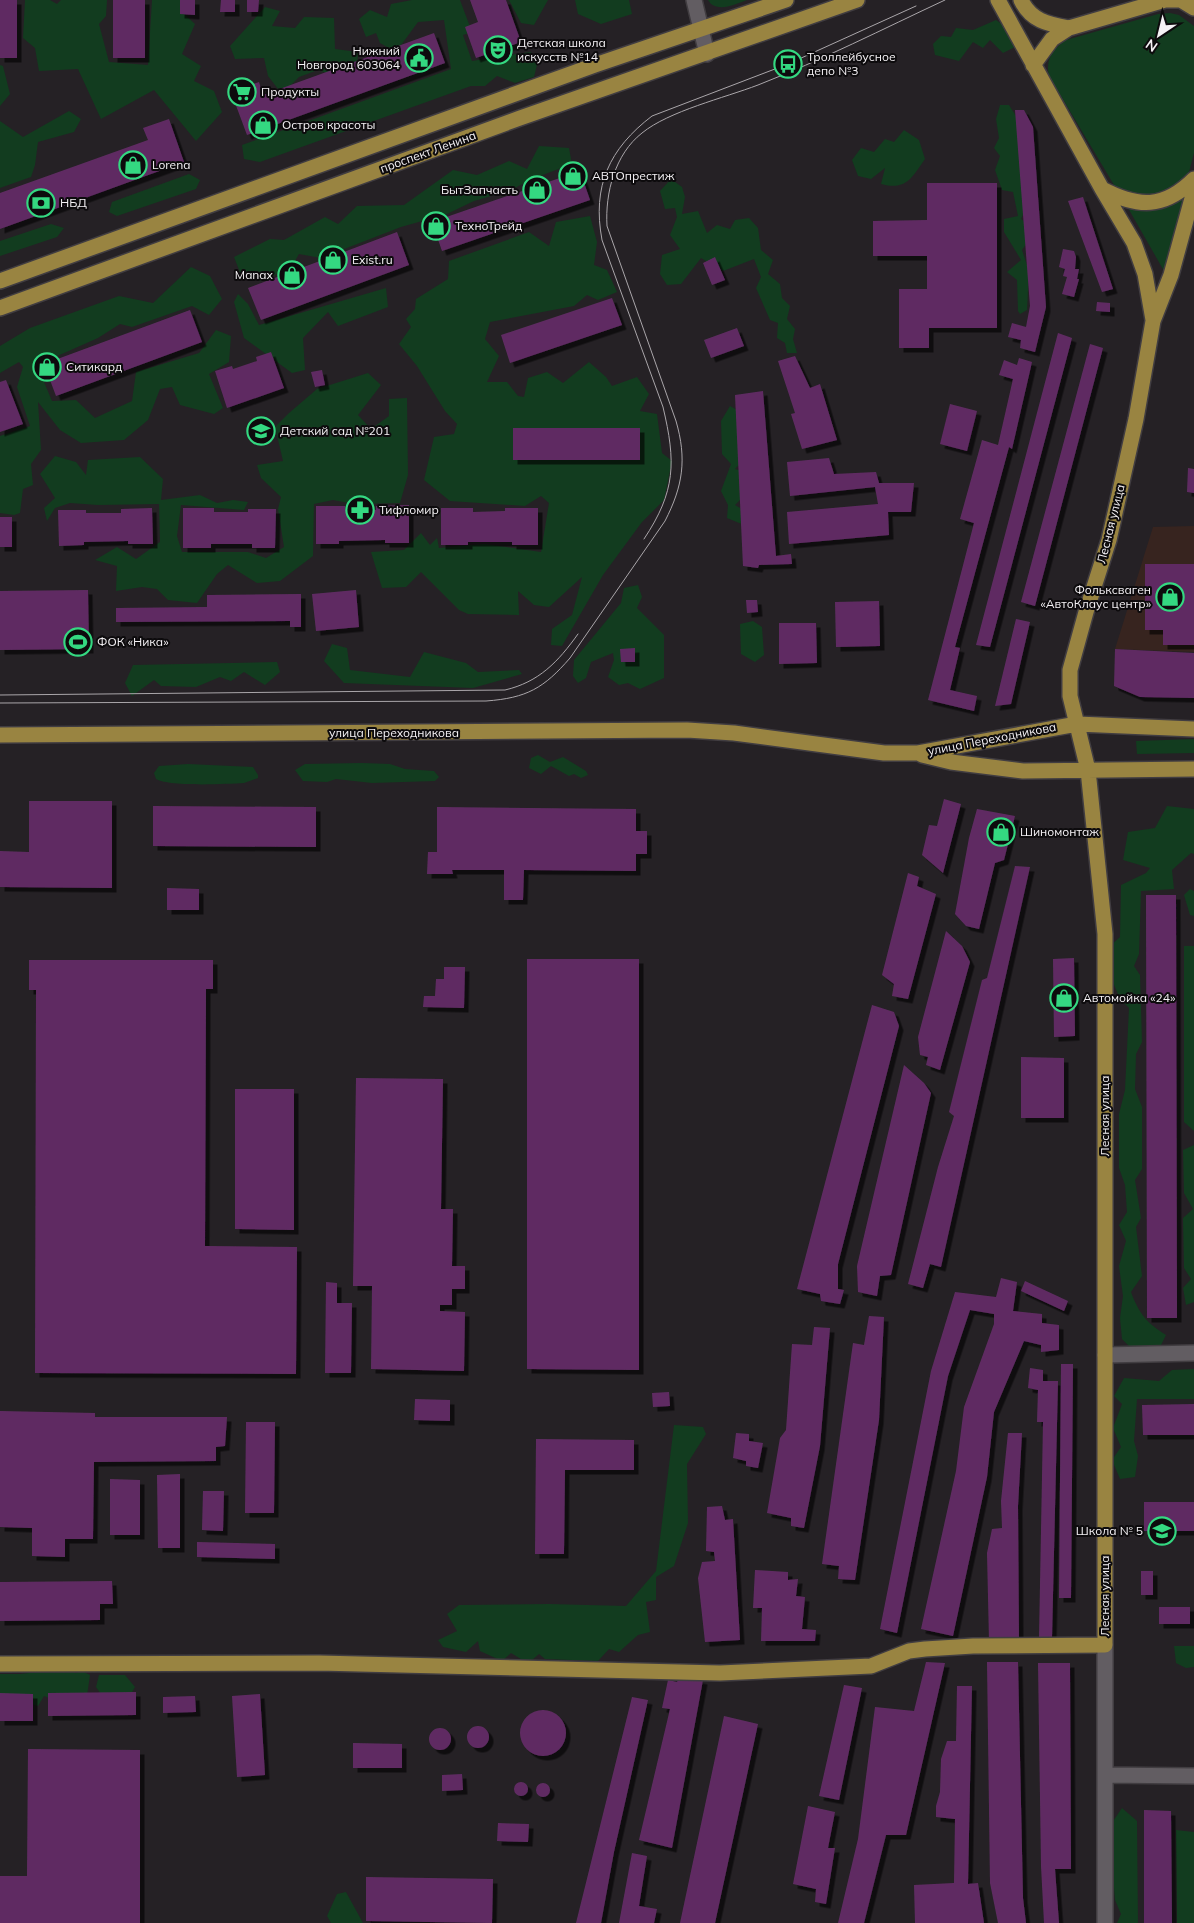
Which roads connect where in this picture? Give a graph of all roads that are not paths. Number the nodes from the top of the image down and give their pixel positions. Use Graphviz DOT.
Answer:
graph roads {
  1 [pos="694,0"];
  2 [pos="786,0"];
  3 [pos="856,0"];
  4 [pos="998,0"];
  5 [pos="1021,0"];
  6 [pos="1194,8"];
  7 [pos="1069,28"];
  8 [pos="700,30"];
  9 [pos="706,54"];
  10 [pos="1033,65"];
  11 [pos="1194,179"];
  12 [pos="1102,189"];
  13 [pos="1194,191"];
  14 [pos="0,281"];
  15 [pos="0,308"];
  16 [pos="1153,321"];
  17 [pos="1077,724"];
  18 [pos="1194,729"];
  19 [pos="0,735"];
  20 [pos="918,753"];
  21 [pos="1194,769"];
  22 [pos="1088,770"];
  23 [pos="1194,1353"];
  24 [pos="1105,1355"];
  25 [pos="1105,1645"];
  26 [pos="0,1664"];
  27 [pos="1105,1775"];
  28 [pos="1194,1776"];
  29 [pos="1105,1923"];
  1 -- 8 [label="street"];
  2 -- 8 [label="main road, проспект Ленина"];
  3 -- 9 [label="main road, проспект Ленина"];
  4 -- 10 [label="main road"];
  5 -- 7 [label="main road"];
  6 -- 7 [label="main road"];
  7 -- 10 [label="main road"];
  8 -- 9 [label="street"];
  8 -- 14 [label="main road, проспект Ленина"];
  9 -- 15 [label="main road, проспект Ленина"];
  10 -- 12 [label="main road"];
  11 -- 12 [label="main road"];
  12 -- 16 [label="main road"];
  13 -- 16 [label="main road"];
  16 -- 17 [label="main road, Лесная улица"];
  17 -- 18 [label="main road, улица Переходникова"];
  17 -- 20 [label="main road, улица Переходникова"];
  17 -- 22 [label="main road, Лесная улица"];
  19 -- 20 [label="main road, улица Переходникова"];
  20 -- 22 [label="main road, улица Переходникова"];
  21 -- 22 [label="main road, улица Переходникова"];
  22 -- 24 [label="main road, Лесная улица"];
  23 -- 24 [label="street"];
  24 -- 25 [label="main road, Лесная улица"];
  25 -- 26 [label="main road"];
  25 -- 27 [label="street, Лесная улица"];
  27 -- 28 [label="street"];
  27 -- 29 [label="street, Лесная улица"];
}
